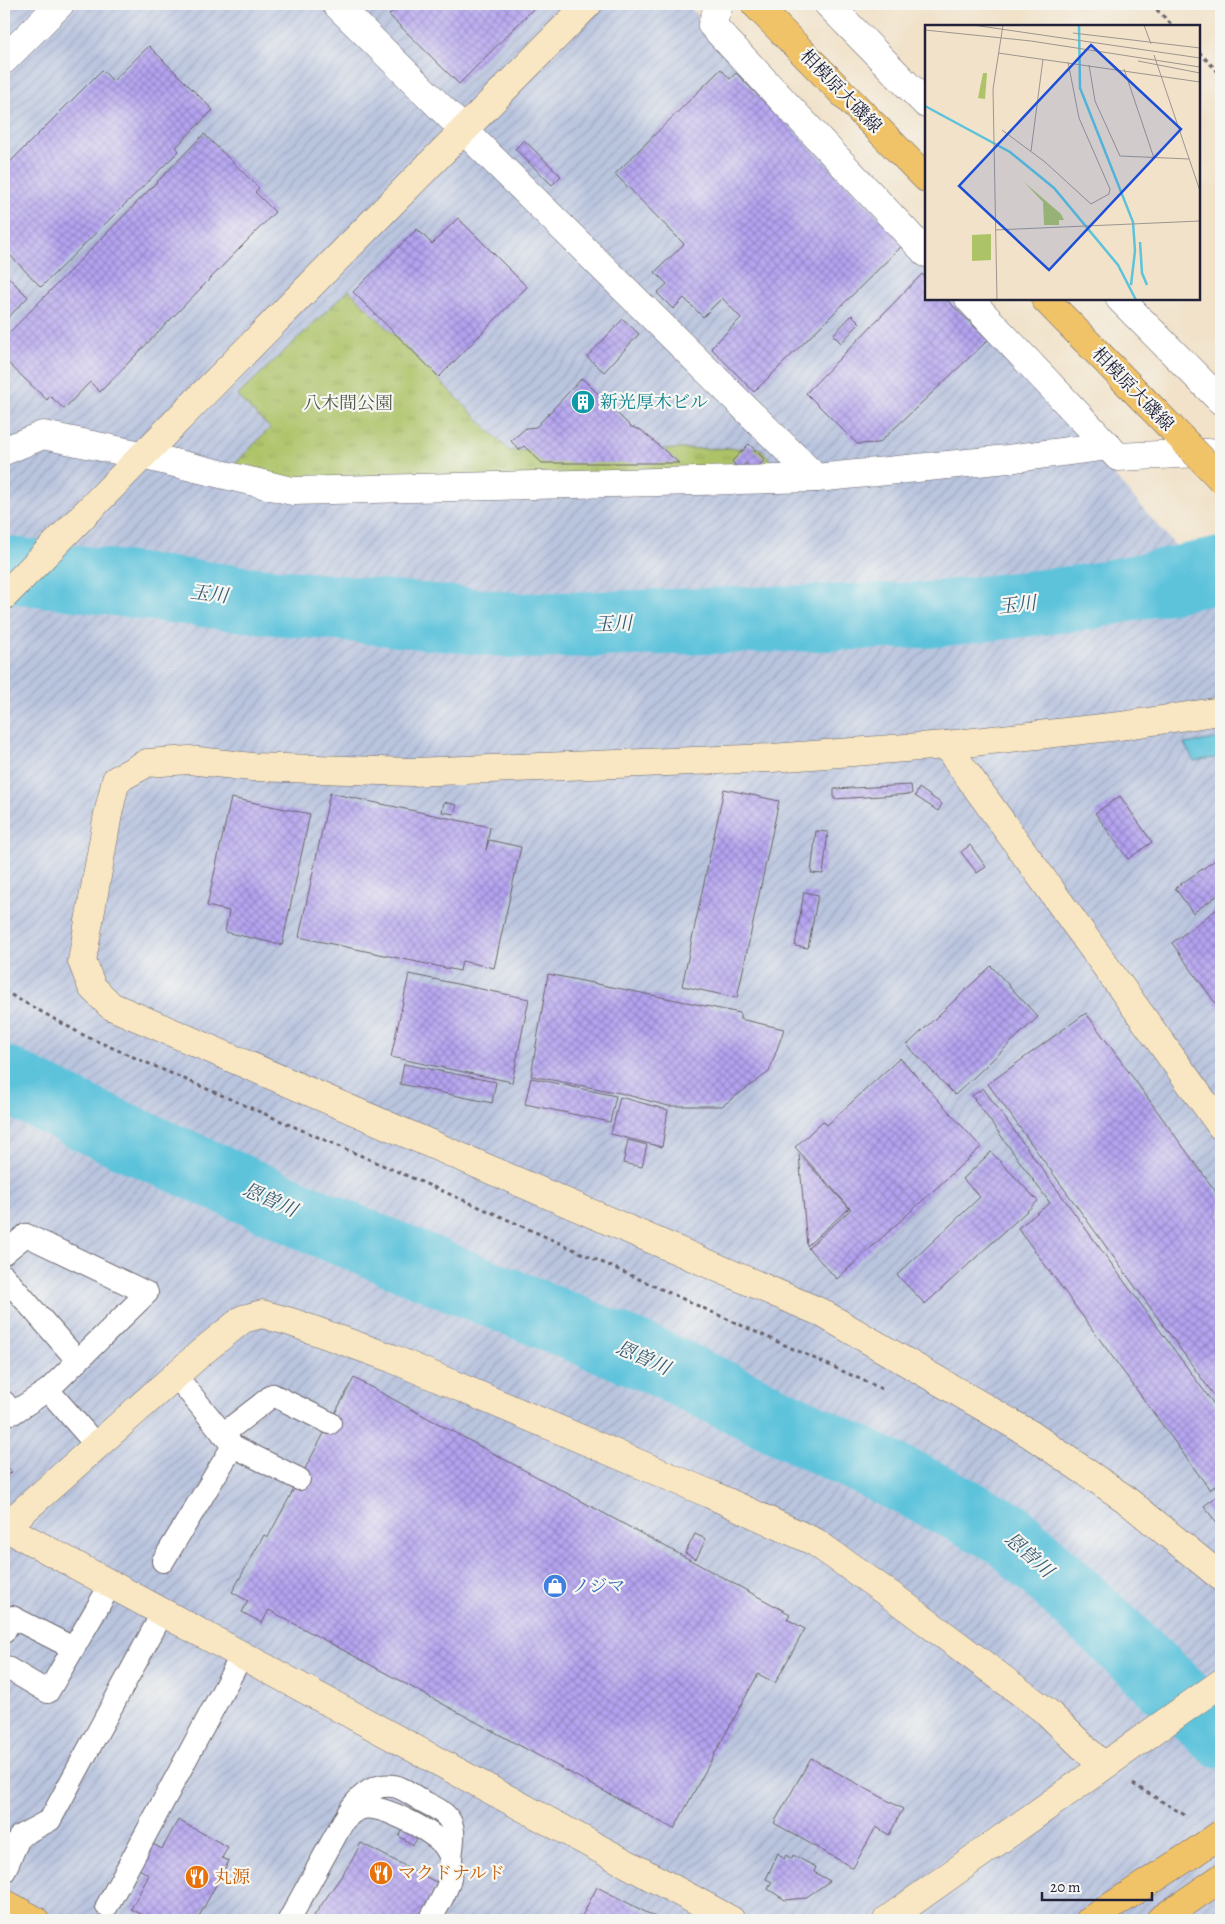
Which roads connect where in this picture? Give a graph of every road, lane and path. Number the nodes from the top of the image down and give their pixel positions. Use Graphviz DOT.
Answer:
graph roads {
  1 [pos="60,4"];
  2 [pos="336,4"];
  3 [pos="588,4"];
  4 [pos="719,4"];
  5 [pos="755,4"];
  6 [pos="828,4"];
  7 [pos="1151,4"];
  8 [pos="1172,25"];
  9 [pos="1200,53"];
  10 [pos="4,60"];
  11 [pos="1221,74"];
  12 [pos="925,103"];
  13 [pos="464,129"];
  14 [pos="925,177"];
  15 [pos="925,252"];
  16 [pos="971,300"];
  17 [pos="1046,300"];
  18 [pos="1121,300"];
  19 [pos="1221,401"];
  20 [pos="4,429"];
  21 [pos="43,435"];
  22 [pos="1108,446"];
  23 [pos="4,451"];
  24 [pos="1221,452"];
  25 [pos="136,461"];
  26 [pos="816,478"];
  27 [pos="1221,479"];
  28 [pos="4,596"];
  29 [pos="1221,711"];
  30 [pos="946,745"];
  31 [pos="4,991"];
  32 [pos="1221,1126"];
  33 [pos="4,1253"];
  34 [pos="4,1276"];
  35 [pos="78,1361"];
  36 [pos="176,1376"];
  37 [pos="48,1390"];
  38 [pos="888,1392"];
  39 [pos="4,1402"];
  40 [pos="330,1423"];
  41 [pos="228,1440"];
  42 [pos="97,1446"];
  43 [pos="299,1479"];
  44 [pos="5,1528"];
  45 [pos="163,1561"];
  46 [pos="1221,1577"];
  47 [pos="111,1584"];
  48 [pos="162,1612"];
  49 [pos="4,1632"];
  50 [pos="73,1648"];
  51 [pos="242,1655"];
  52 [pos="4,1666"];
  53 [pos="1221,1683"];
  54 [pos="1102,1766"];
  55 [pos="1194,1822"];
  56 [pos="1221,1834"];
  57 [pos="4,1872"];
  58 [pos="1221,1878"];
  59 [pos="4,1903"];
  60 [pos="107,1906"];
  61 [pos="35,1920"];
  62 [pos="289,1920"];
  63 [pos="430,1920"];
  64 [pos="731,1920"];
  65 [pos="887,1920"];
  66 [pos="1090,1920"];
  67 [pos="1160,1920"];
  1 -- 10 [label="street"];
  2 -- 13 [label="street"];
  3 -- 13 [label="street"];
  4 -- 15 [label="street"];
  5 -- 14 [label="main road, 相模原大磯線"];
  6 -- 12 [label="street"];
  7 -- 8 [label="path"];
  9 -- 11 [label="path"];
  13 -- 25 [label="street"];
  13 -- 26 [label="street"];
  16 -- 22 [label="street"];
  17 -- 27 [label="main road, 相模原大磯線, bridge"];
  18 -- 19 [label="street"];
  20 -- 21 [label="street"];
  21 -- 23 [label="street"];
  21 -- 25 [label="street"];
  22 -- 24 [label="street"];
  22 -- 26 [label="street"];
  25 -- 26 [label="street"];
  25 -- 28 [label="street"];
  29 -- 30 [label="street"];
  30 -- 32 [label="street"];
  30 -- 46 [label="street"];
  31 -- 38 [label="path"];
  33 -- 35 [label="lane"];
  34 -- 35 [label="lane"];
  35 -- 37 [label="lane"];
  36 -- 41 [label="lane"];
  36 -- 42 [label="street"];
  36 -- 54 [label="street"];
  37 -- 39 [label="lane"];
  37 -- 42 [label="lane"];
  40 -- 41 [label="lane"];
  41 -- 43 [label="lane"];
  41 -- 45 [label="lane"];
  42 -- 44 [label="street"];
  44 -- 47 [label="street"];
  47 -- 48 [label="street"];
  47 -- 50 [label="lane"];
  48 -- 51 [label="street"];
  48 -- 57 [label="lane"];
  49 -- 50 [label="lane"];
  50 -- 52 [label="lane"];
  51 -- 60 [label="lane"];
  51 -- 64 [label="street"];
  53 -- 54 [label="street"];
  54 -- 55 [label="path"];
  54 -- 65 [label="street"];
  56 -- 66 [label="main road, bridge"];
  58 -- 67 [label="main road"];
  59 -- 61 [label="main road"];
  62 -- 63 [label="lane"];
}
